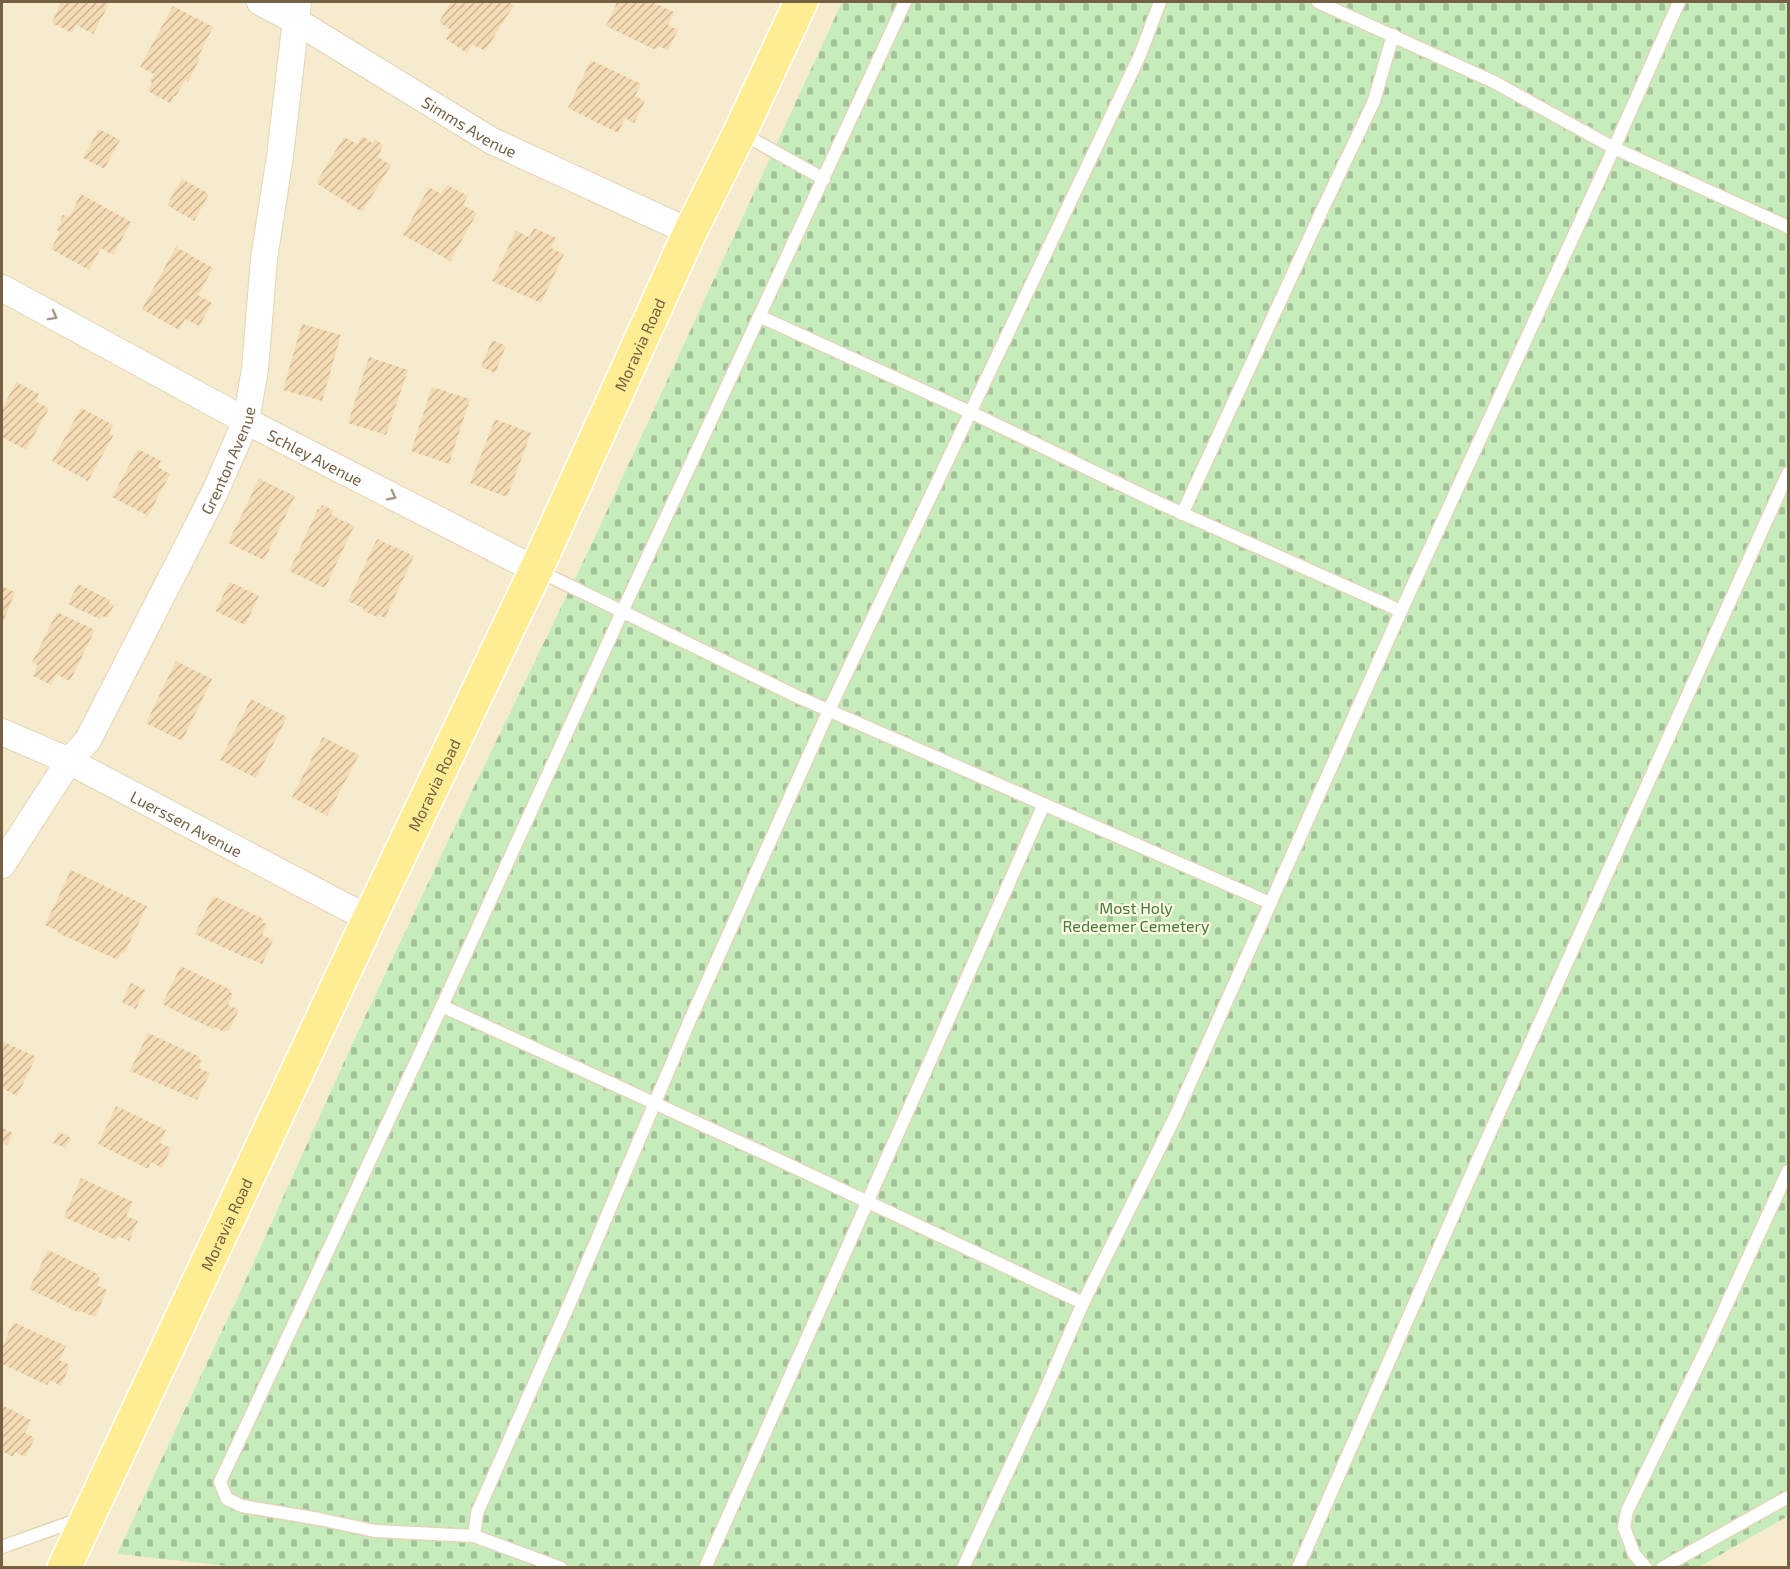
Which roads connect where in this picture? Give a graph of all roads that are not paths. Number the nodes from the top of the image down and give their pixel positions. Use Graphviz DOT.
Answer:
graph roads {
  1 [pos="260,2"];
  2 [pos="801,2"];
  3 [pos="905,2"];
  4 [pos="1160,2"];
  5 [pos="1318,2"];
  6 [pos="1679,2"];
  7 [pos="297,11"];
  8 [pos="1393,35"];
  9 [pos="740,132"];
  10 [pos="1614,148"];
  11 [pos="824,179"];
  12 [pos="1788,227"];
  13 [pos="690,232"];
  14 [pos="2,288"];
  15 [pos="759,316"];
  16 [pos="970,412"];
  17 [pos="246,421"];
  18 [pos="1788,473"];
  19 [pos="1182,514"];
  20 [pos="536,570"];
  21 [pos="1401,611"];
  22 [pos="622,612"];
  23 [pos="829,710"];
  24 [pos="2,732"];
  25 [pos="69,761"];
  26 [pos="1044,804"];
  27 [pos="2,865"];
  28 [pos="1270,903"];
  29 [pos="369,919"];
  30 [pos="442,1006"];
  31 [pos="655,1103"];
  32 [pos="1788,1171"];
  33 [pos="868,1202"];
  34 [pos="1083,1303"];
  35 [pos="1788,1497"];
  36 [pos="87,1517"];
  37 [pos="474,1536"];
  38 [pos="2,1547"];
  39 [pos="64,1568"];
  40 [pos="561,1568"];
  41 [pos="705,1568"];
  42 [pos="963,1568"];
  43 [pos="1298,1568"];
  44 [pos="1646,1568"];
  45 [pos="1662,1568"];
  1 -- 7 [label="street, Simms Avenue"];
  2 -- 9 [label="main road, Moravia Road"];
  3 -- 11 [label="lane"];
  4 -- 16 [label="lane"];
  5 -- 8 [label="lane"];
  6 -- 10 [label="lane"];
  7 -- 13 [label="street, Simms Avenue"];
  7 -- 17 [label="street, Grenton Avenue"];
  8 -- 10 [label="lane"];
  8 -- 19 [label="lane"];
  9 -- 11 [label="lane"];
  9 -- 13 [label="main road, Moravia Road"];
  10 -- 12 [label="lane"];
  10 -- 21 [label="lane"];
  11 -- 15 [label="lane"];
  13 -- 20 [label="main road, Moravia Road"];
  14 -- 17 [label="street, Schley Avenue, one-way"];
  15 -- 16 [label="lane"];
  15 -- 22 [label="lane"];
  16 -- 19 [label="lane"];
  16 -- 23 [label="lane"];
  17 -- 20 [label="street, Schley Avenue, one-way"];
  17 -- 25 [label="street, Grenton Avenue"];
  18 -- 43 [label="lane"];
  19 -- 21 [label="lane"];
  20 -- 22 [label="lane"];
  20 -- 29 [label="main road, Moravia Road"];
  21 -- 28 [label="lane"];
  22 -- 23 [label="lane"];
  22 -- 30 [label="lane"];
  23 -- 26 [label="lane"];
  23 -- 31 [label="lane"];
  24 -- 25 [label="street, Luerssen Avenue"];
  25 -- 27 [label="street, Grenton Avenue"];
  25 -- 29 [label="street, Luerssen Avenue"];
  26 -- 28 [label="lane"];
  26 -- 33 [label="lane"];
  28 -- 34 [label="lane"];
  29 -- 36 [label="main road, Moravia Road"];
  30 -- 31 [label="lane"];
  30 -- 37 [label="lane"];
  31 -- 33 [label="lane"];
  31 -- 37 [label="lane"];
  32 -- 44 [label="lane"];
  33 -- 34 [label="lane"];
  33 -- 41 [label="lane"];
  34 -- 42 [label="lane"];
  35 -- 45 [label="lane"];
  36 -- 38 [label="lane"];
  36 -- 39 [label="main road, Moravia Road"];
  37 -- 40 [label="lane"];
}
